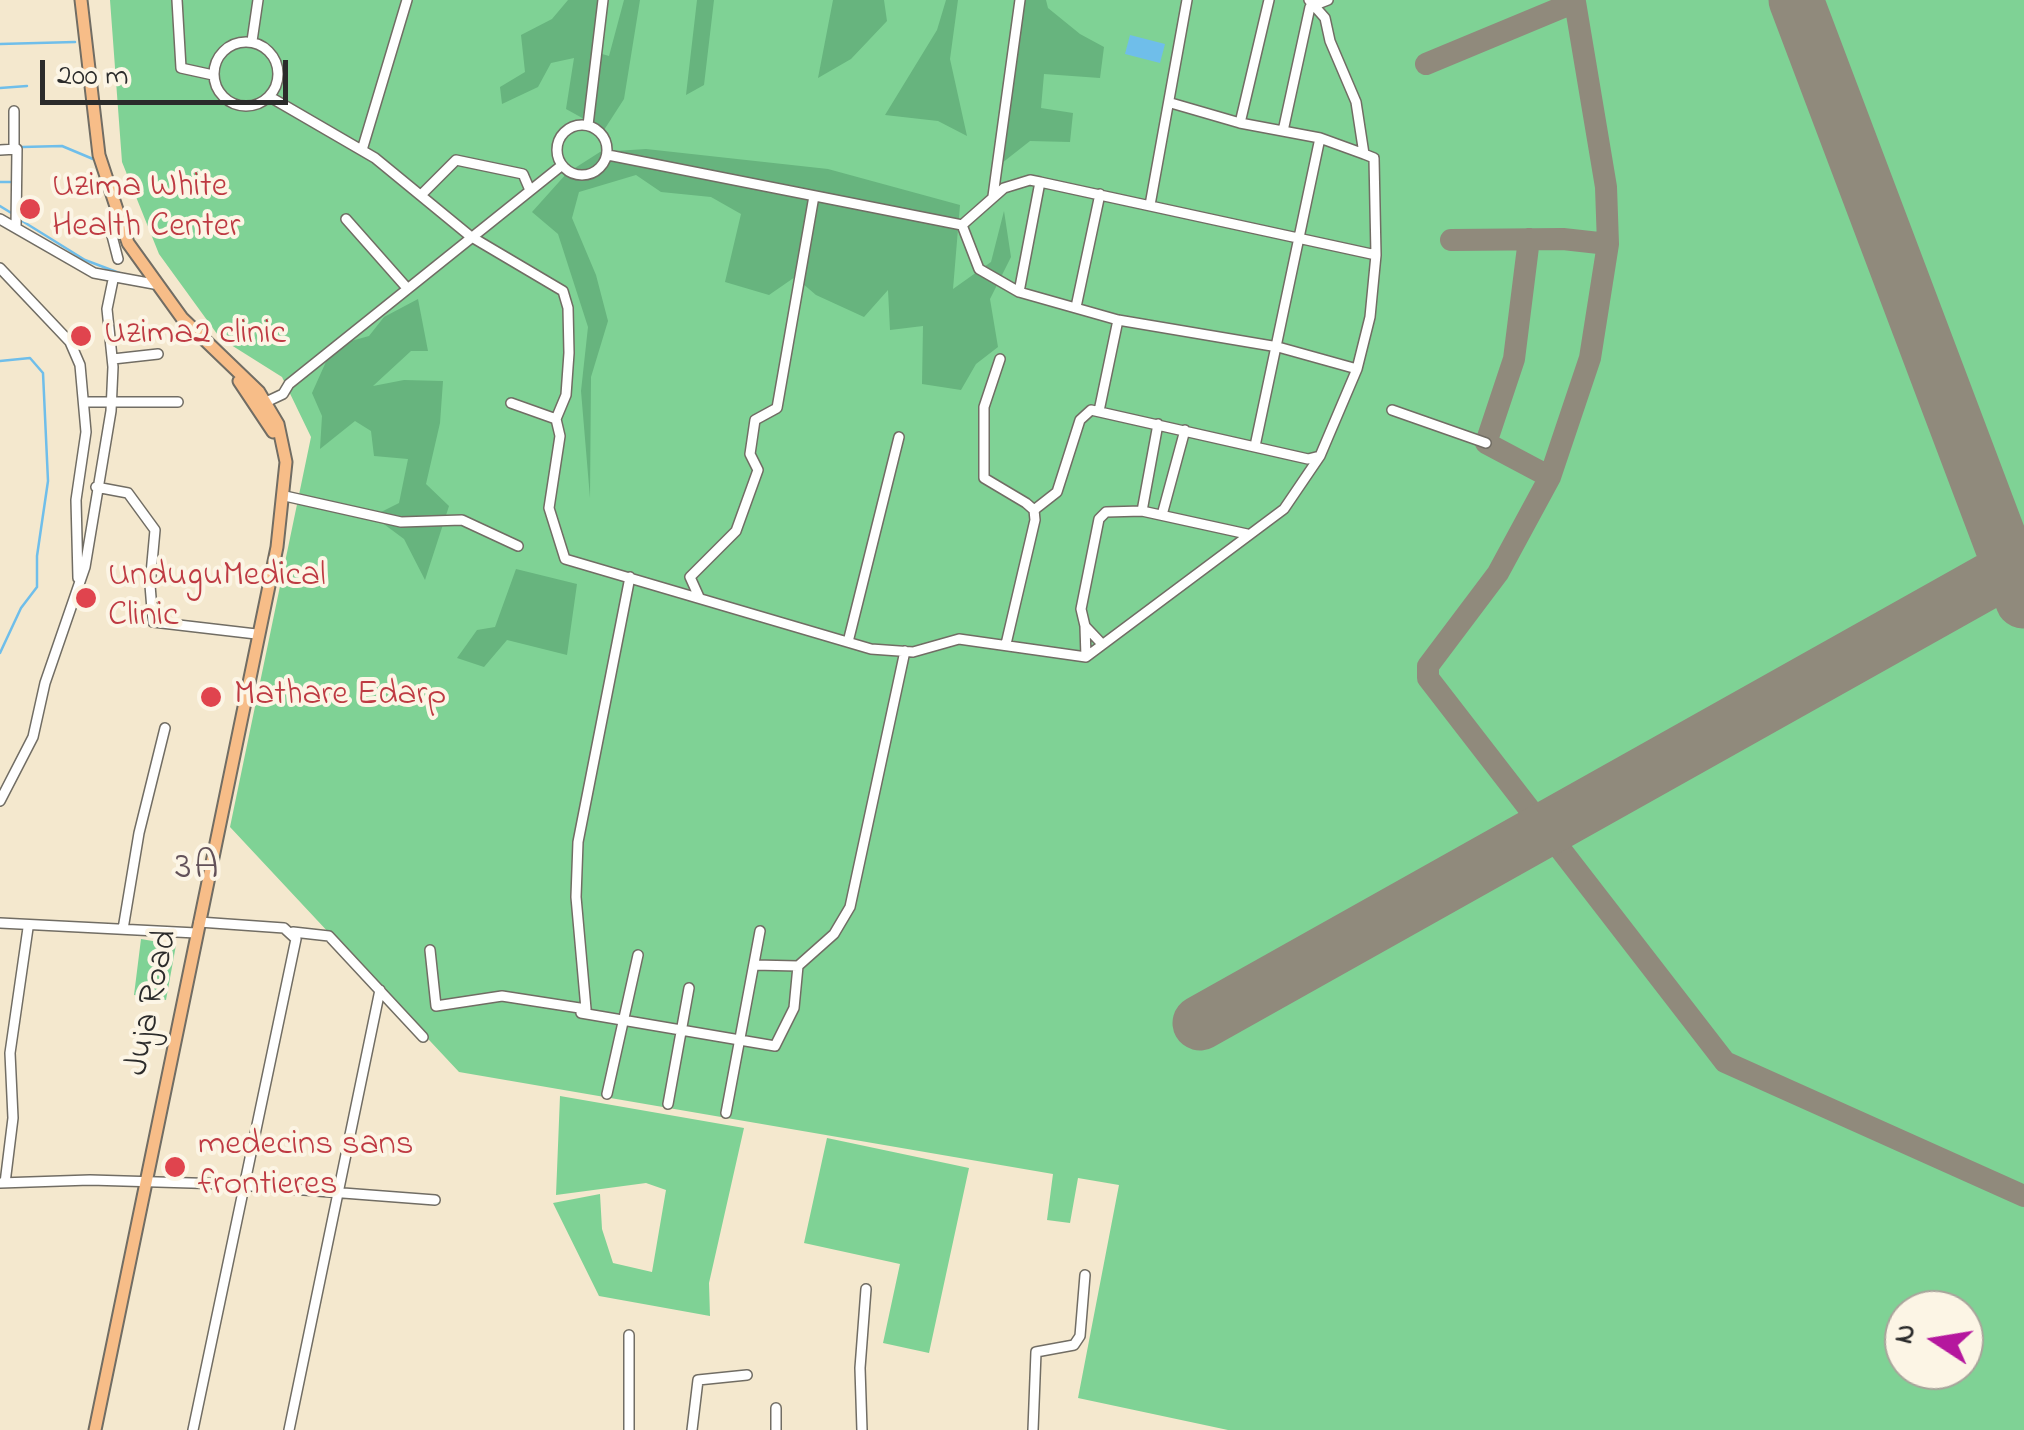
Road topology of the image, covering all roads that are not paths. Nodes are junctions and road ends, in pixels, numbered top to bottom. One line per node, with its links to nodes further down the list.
1 (81, 0): 35 (main road)
2 (177, 0): 12 (street)
3 (258, 0): 11 (street)
4 (406, 0): 22 (street)
5 (603, 0): 17 (street)
6 (1020, 0): 31 (street)
7 (1187, 0): 14 (street)
8 (1269, 0): 16 (street)
9 (1328, 0): 10 (street)
10 (1310, 3): 18 (street); 23 (street)
11 (252, 41): 12 (street); 13 (street)
12 (213, 75): 13 (street)
13 (270, 96): 22 (street)
14 (1171, 103): 16 (street); 32 (street)
15 (14, 111): 20 (street)
16 (1240, 123): 18 (street)
17 (588, 124): 24 (street); 25 (street)
18 (1283, 131): 19 (street)
19 (1320, 138): 23 (street); 39 (street)
20 (14, 149): 21 (street); 37 (street)
21 (0, 150)
22 (362, 150): 29 (street)
23 (1364, 154): 40 (street)
24 (608, 155): 25 (street); 30 (street)
25 (561, 166): 27 (street)
26 (1040, 182): 28 (street); 31 (street); 46 (street)
27 (529, 188): 29 (street); 38 (street)
28 (1100, 194): 32 (street); 47 (street)
29 (422, 195): 38 (street)
30 (814, 196): 36 (street); 79 (street)
31 (992, 196): 36 (street)
32 (1150, 205): 39 (street)
33 (0, 218): 37 (street)
34 (346, 218): 45 (street)
35 (118, 219): 41 (street); 44 (main road)
36 (962, 225): 46 (street)
37 (16, 228): 43 (street)
38 (470, 236): 45 (street); 62 (street)
39 (1299, 236): 40 (street); 49 (street)
40 (1376, 255): 54 (street)
41 (118, 259)
42 (0, 268): 56 (street)
43 (114, 280): 44 (street); 53 (street)
44 (154, 284): 50 (main road)
45 (407, 288): 58 (street)
46 (1019, 292): 47 (street)
47 (1076, 307): 48 (street)
48 (1118, 320): 49 (street); 61 (street)
49 (1278, 348): 54 (street); 67 (street)
50 (214, 350): 58 (main road); 69 (main road)
51 (158, 354): 53 (street)
52 (1000, 358): 72 (street)
53 (113, 360): 55 (street)
54 (1357, 369): 68 (street)
55 (112, 400): 56 (street); 57 (street); 70 (street)
56 (84, 402): 78 (street)
57 (178, 402)
58 (266, 402): 69 (main road)
59 (511, 403): 62 (street)
60 (1392, 410): 66 (street)
61 (1099, 411): 63 (street); 72 (street)
62 (556, 419): 77 (street)
63 (1158, 424): 64 (street); 73 (street)
64 (1185, 430): 67 (street); 74 (street)
65 (899, 438): 82 (street)
66 (1486, 444)
67 (1255, 446): 68 (street)
68 (1320, 456): 75 (street)
69 (286, 470): 71 (main road, Juja Road)
70 (96, 487): 78 (street); 81 (street)
71 (285, 496): 76 (street); 81 (main road, Juja Road)
72 (1034, 510): 83 (street)
73 (1142, 511): 74 (street); 80 (street)
74 (1162, 515): 75 (street)
75 (1247, 534): 84 (street)
76 (518, 546)
77 (630, 577): 79 (street); 101 (street)
78 (78, 584): 88 (street)
79 (699, 597): 82 (street)
80 (1085, 626): 84 (street); 86 (street)
81 (256, 634): 91 (main road, Juja Road)
82 (848, 642): 85 (street)
83 (1006, 644): 85 (street); 86 (street)
84 (1102, 644): 86 (street)
85 (905, 651): 98 (street)
86 (1086, 658)
87 (164, 728): 92 (street)
88 (0, 801)
89 (0, 923): 90 (street)
90 (28, 928): 92 (street); 110 (street)
91 (198, 928): 92 (street); 94 (street); 109 (main road, Juja Road)
92 (122, 929)
93 (760, 931): 97 (street)
94 (294, 932): 100 (street); 111 (street)
95 (430, 950): 101 (street)
96 (638, 955): 102 (street)
97 (754, 965): 98 (street); 105 (street)
98 (798, 966): 105 (street)
99 (690, 988): 103 (street)
100 (380, 990): 104 (street); 112 (street)
101 (564, 1009): 102 (street)
102 (626, 1023): 103 (street); 106 (street)
103 (680, 1032): 105 (street); 107 (street)
104 (423, 1037)
105 (739, 1042): 108 (street)
106 (607, 1094)
107 (668, 1104)
108 (726, 1113)
109 (146, 1182): 110 (street); 111 (street); 119 (main road, Juja Road)
110 (2, 1183)
111 (242, 1185): 112 (street); 120 (street)
112 (339, 1190): 113 (street); 121 (street)
113 (434, 1200)
114 (1085, 1275): 126 (street)
115 (866, 1289): 125 (street)
116 (628, 1335): 122 (street)
117 (747, 1375): 123 (street)
118 (776, 1408): 124 (street)
119 (95, 1430)
120 (193, 1430)
121 (288, 1430)
122 (629, 1430)
123 (692, 1430)
124 (776, 1430)
125 (862, 1430)
126 (1034, 1430)

